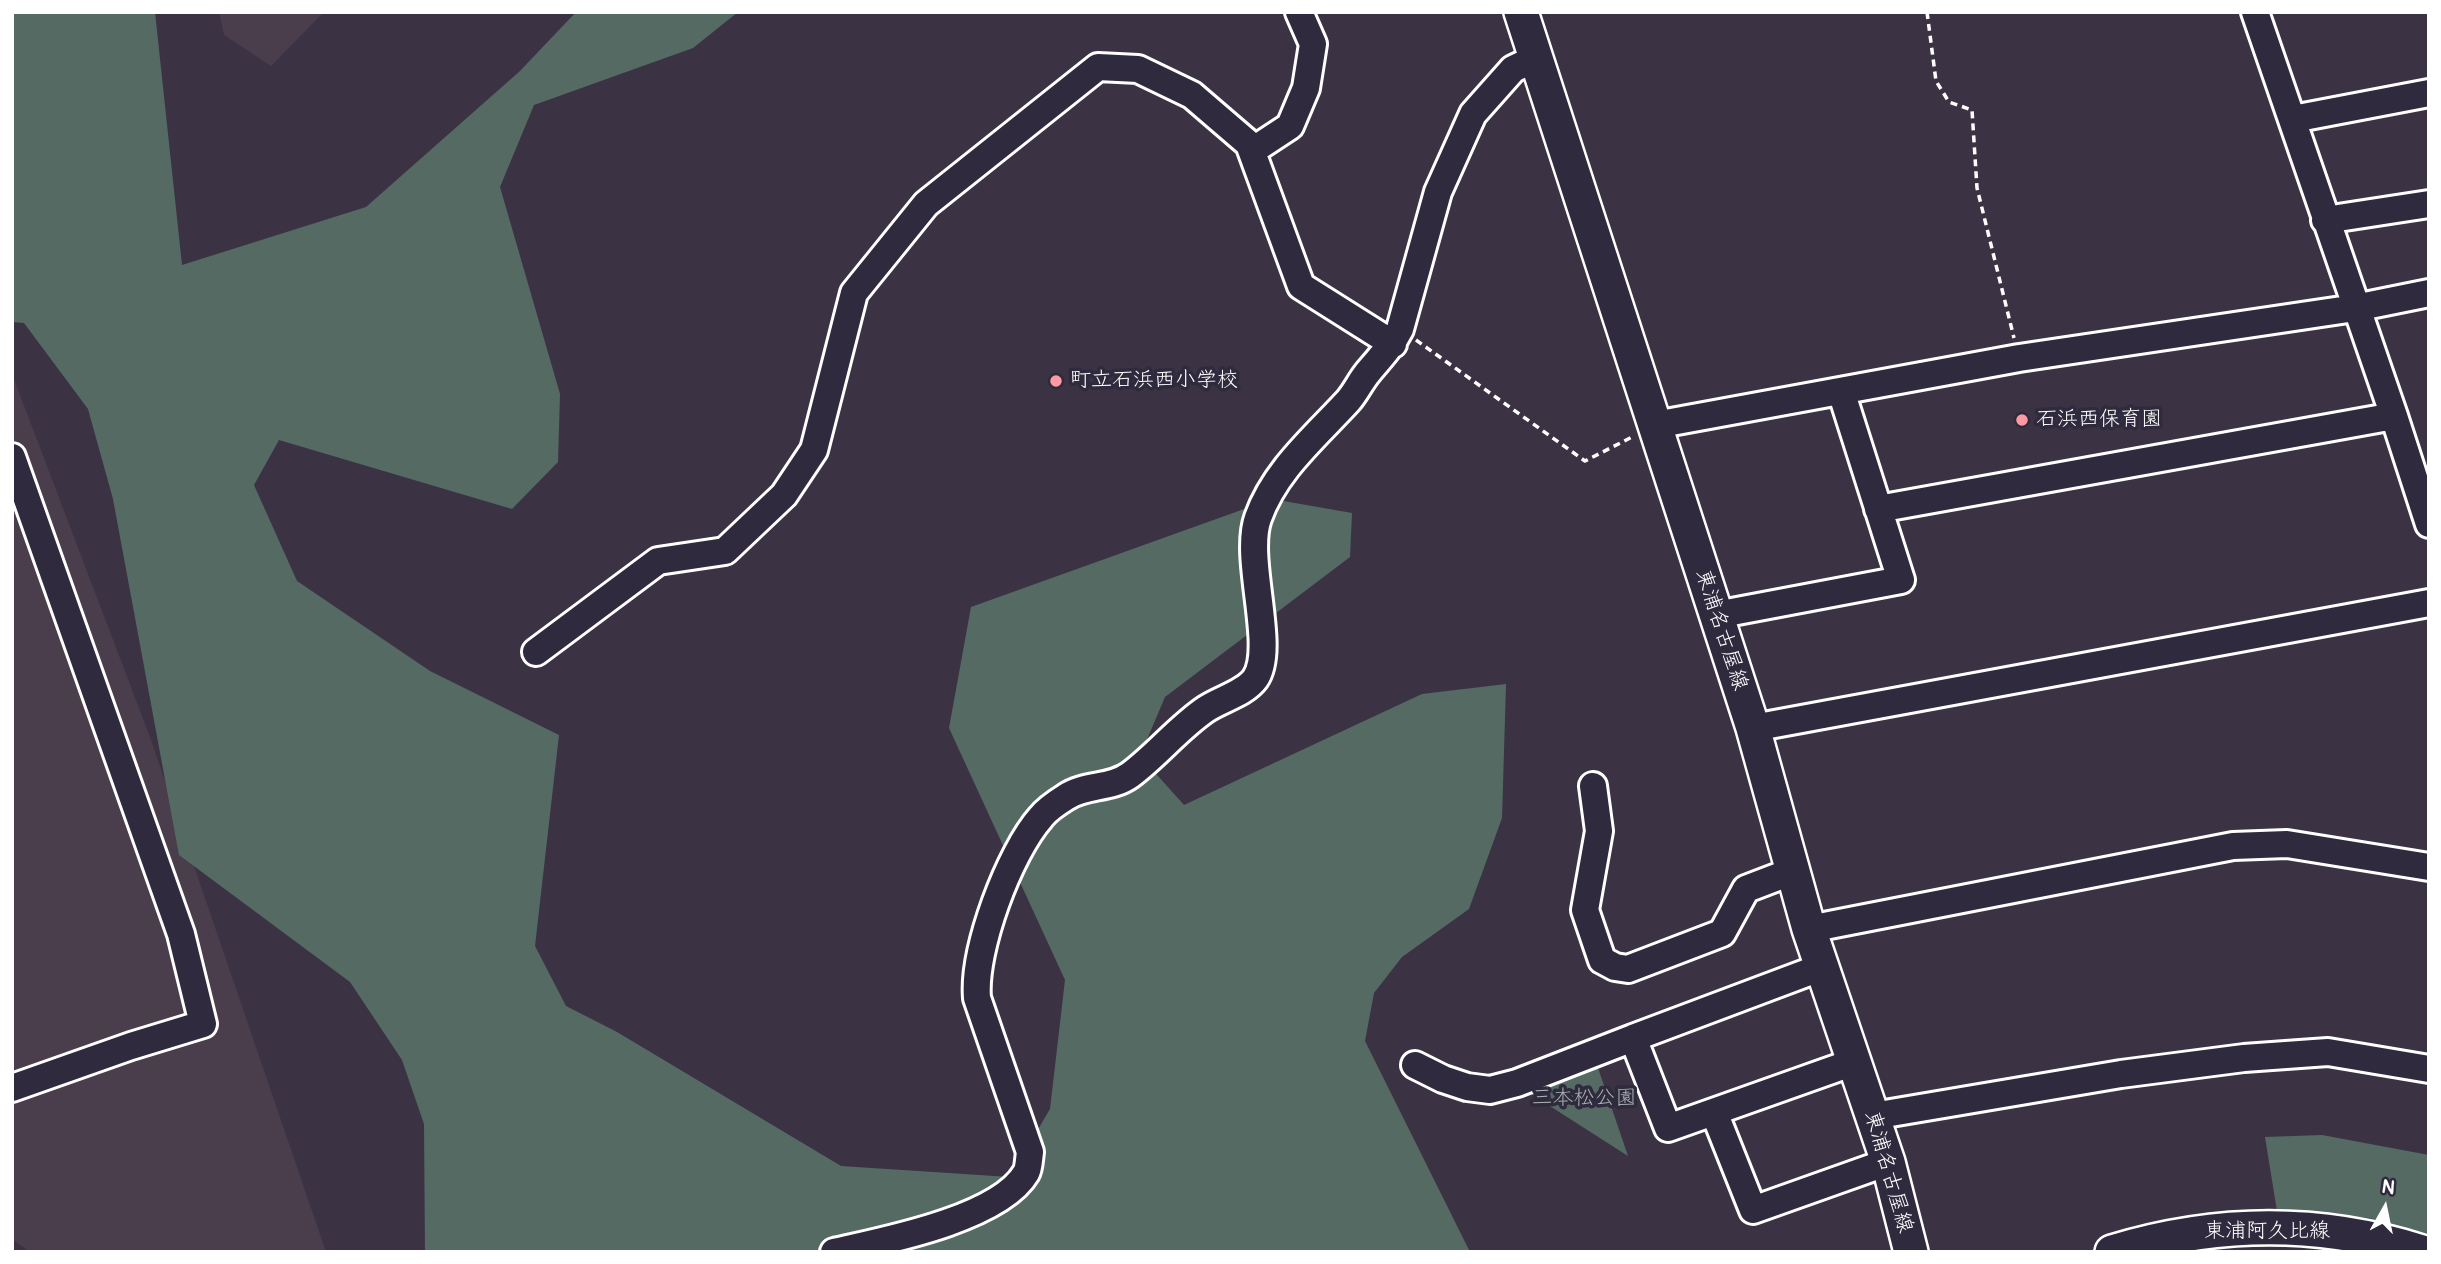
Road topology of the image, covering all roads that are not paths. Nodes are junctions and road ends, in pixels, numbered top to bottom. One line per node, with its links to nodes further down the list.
1 (1299, 12): 7 (street)
2 (1521, 12): 4 (main road, 東浦名古屋線)
3 (2255, 12): 6 (street)
4 (1534, 59): 12 (street); 15 (main road, 東浦名古屋線)
5 (2429, 93): 6 (street)
6 (2293, 119): 9 (street)
7 (1252, 151): 12 (street); 21 (street)
8 (2429, 204): 9 (street)
9 (2325, 220): 11 (street)
10 (2429, 293): 11 (street)
11 (2355, 308): 13 (street); 14 (street)
12 (1397, 337): 36 (street)
13 (1841, 391): 15 (street); 17 (street)
14 (2394, 416): 17 (street); 18 (street)
15 (1656, 425): 20 (main road, 東浦名古屋線)
16 (12, 457): 32 (street)
17 (1878, 509): 20 (street)
18 (2429, 524)
19 (2429, 603): 22 (street)
20 (1716, 615): 22 (main road, 東浦名古屋線)
21 (536, 652)
22 (1753, 728): 25 (main road, 東浦名古屋線)
23 (1593, 786): 25 (street)
24 (2429, 867): 26 (street)
25 (1793, 871): 26 (main road, 東浦名古屋線)
26 (1809, 929): 27 (main road, 東浦名古屋線)
27 (1822, 967): 28 (street); 29 (main road, 東浦名古屋線)
28 (1633, 1038): 30 (street); 33 (street)
29 (1854, 1062): 33 (street); 34 (main road, 東浦名古屋線)
30 (1415, 1065)
31 (2429, 1069): 34 (street)
32 (12, 1088)
33 (1714, 1112): 35 (street)
34 (1872, 1116): 35 (main road, 東浦名古屋線)
35 (1888, 1162): 37 (main road, 東浦名古屋線)
36 (834, 1252)
37 (1911, 1252)
38 (2112, 1252): 39 (main road, 東浦阿久比線)
39 (2422, 1252)

